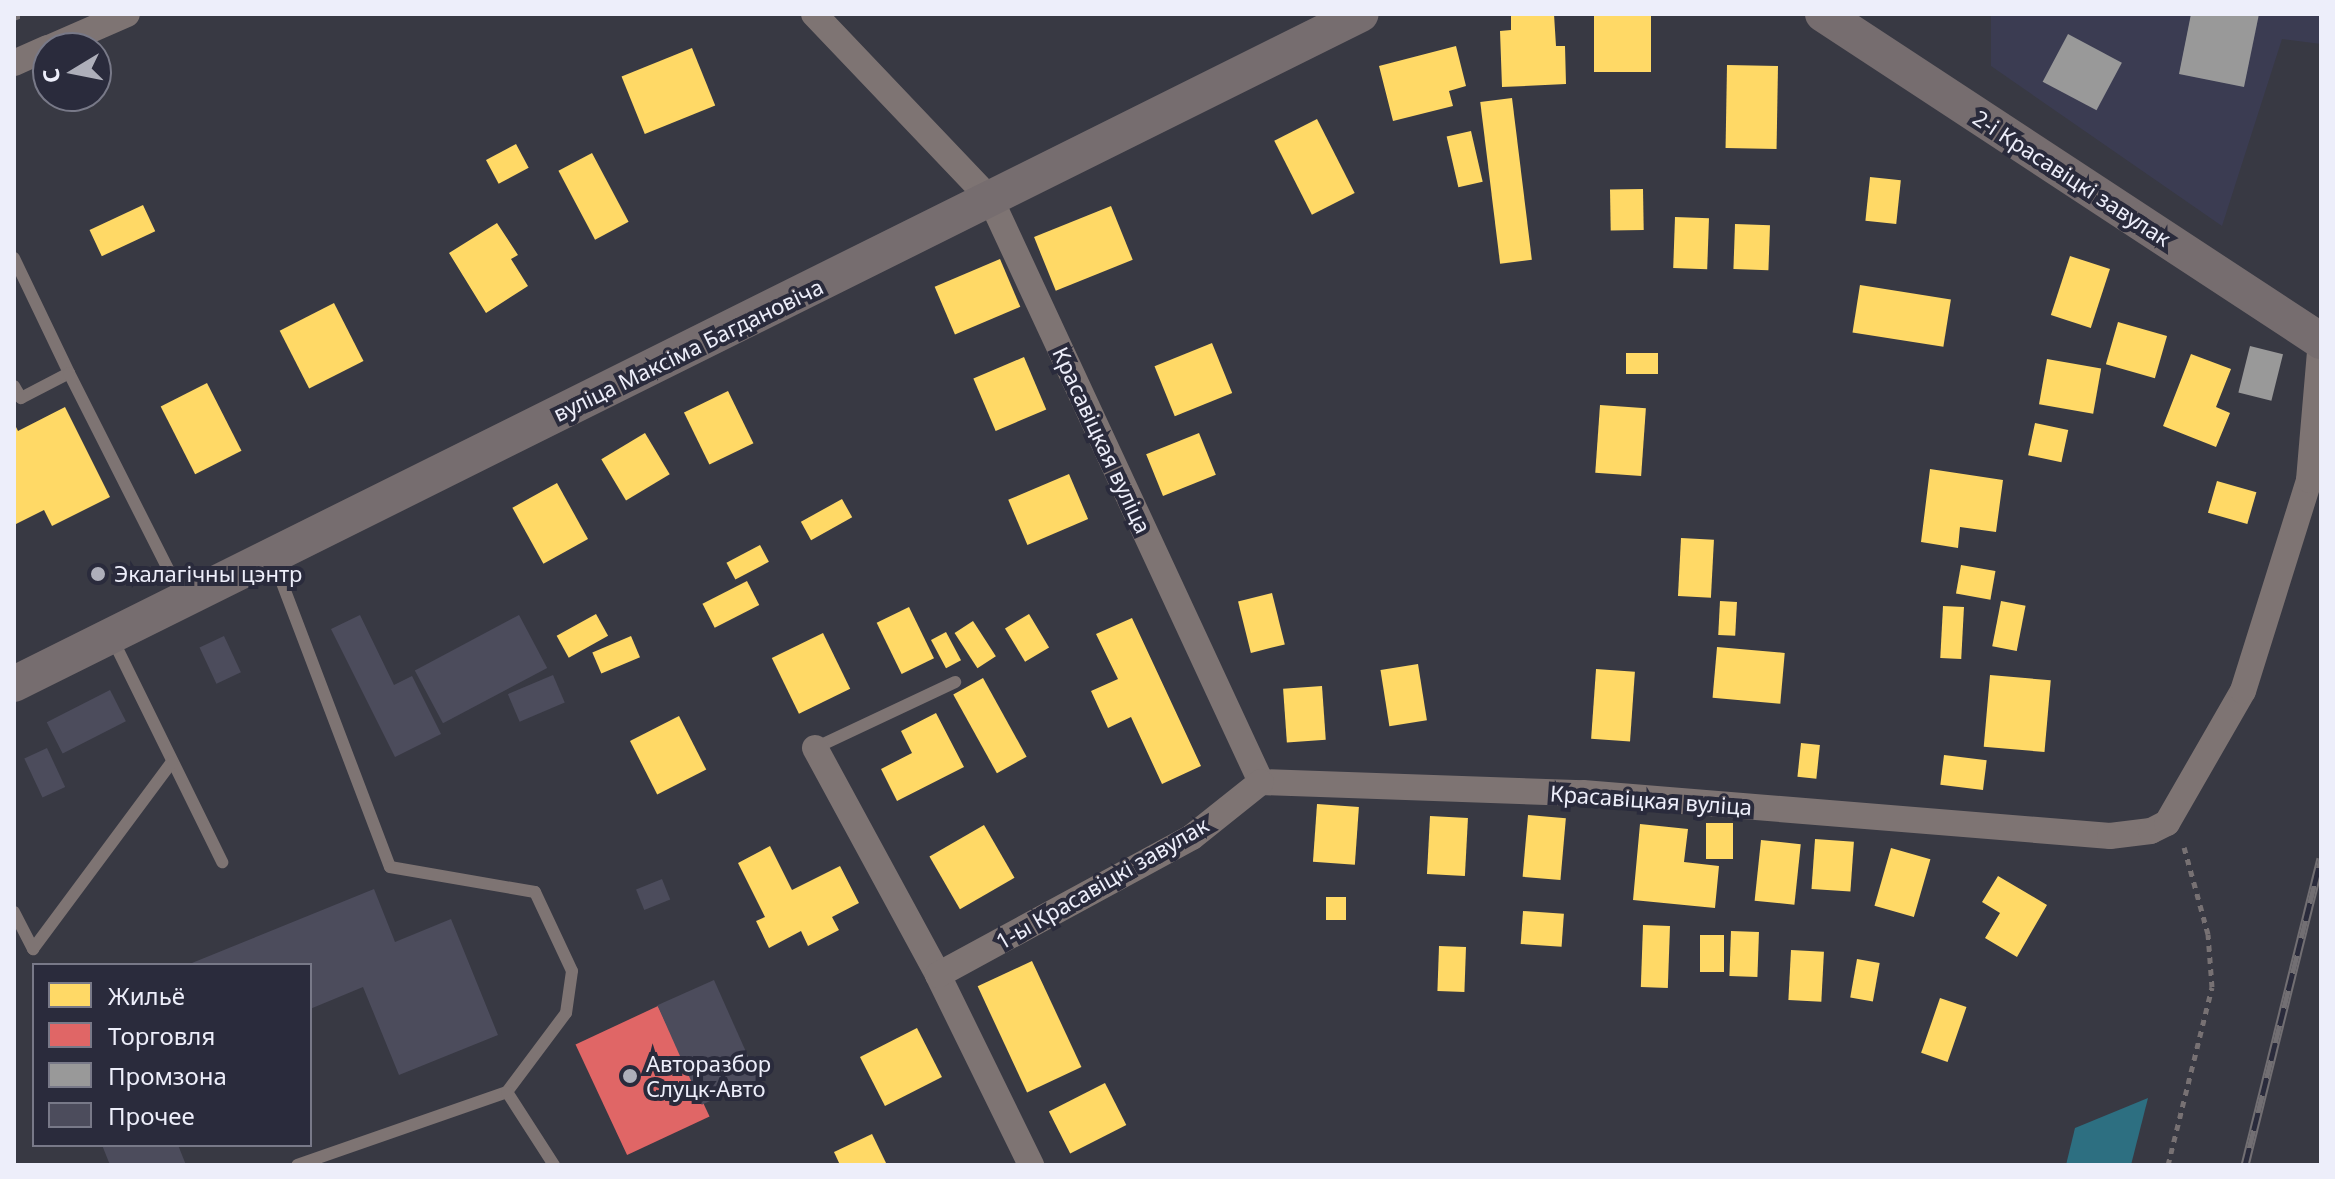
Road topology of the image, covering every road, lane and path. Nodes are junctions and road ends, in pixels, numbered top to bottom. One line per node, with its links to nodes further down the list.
1 (24, 14): 6 (path)
2 (127, 14): 7 (street)
3 (814, 14): 8 (street, Красавіцкая вуліца)
4 (1361, 14): 8 (main road, вуліца Максіма Багдановіча)
5 (1823, 14): 10 (main road, 2-і Красавіцкі завулак)
6 (14, 18)
7 (85, 32)
8 (991, 200): 13 (main road, вуліца Максіма Багдановіча); 20 (street, Красавіцкая вуліца)
9 (14, 258): 11 (lane)
10 (2321, 341): 21 (street)
11 (69, 373): 12 (lane); 14 (lane)
12 (14, 386)
13 (272, 556): 14 (main road, вуліца Максіма Багдановіча); 25 (lane)
14 (183, 600): 15 (main road, вуліца Максіма Багдановіча)
15 (110, 636): 17 (main road, вуліца Максіма Багдановіча); 19 (lane)
16 (955, 682): 18 (lane)
17 (14, 684)
18 (815, 748): 24 (street)
19 (172, 762): 22 (lane); 23 (lane)
20 (1261, 782): 21 (street, Красавіцкая вуліца); 24 (street, 1-ы Красавіцкі завулак)
21 (2167, 823): 29 (path)
22 (222, 862)
23 (14, 912)
24 (938, 975): 28 (street)
25 (507, 1092): 26 (lane); 27 (lane)
26 (297, 1165)
27 (554, 1165)
28 (1031, 1165)
29 (2168, 1165)

